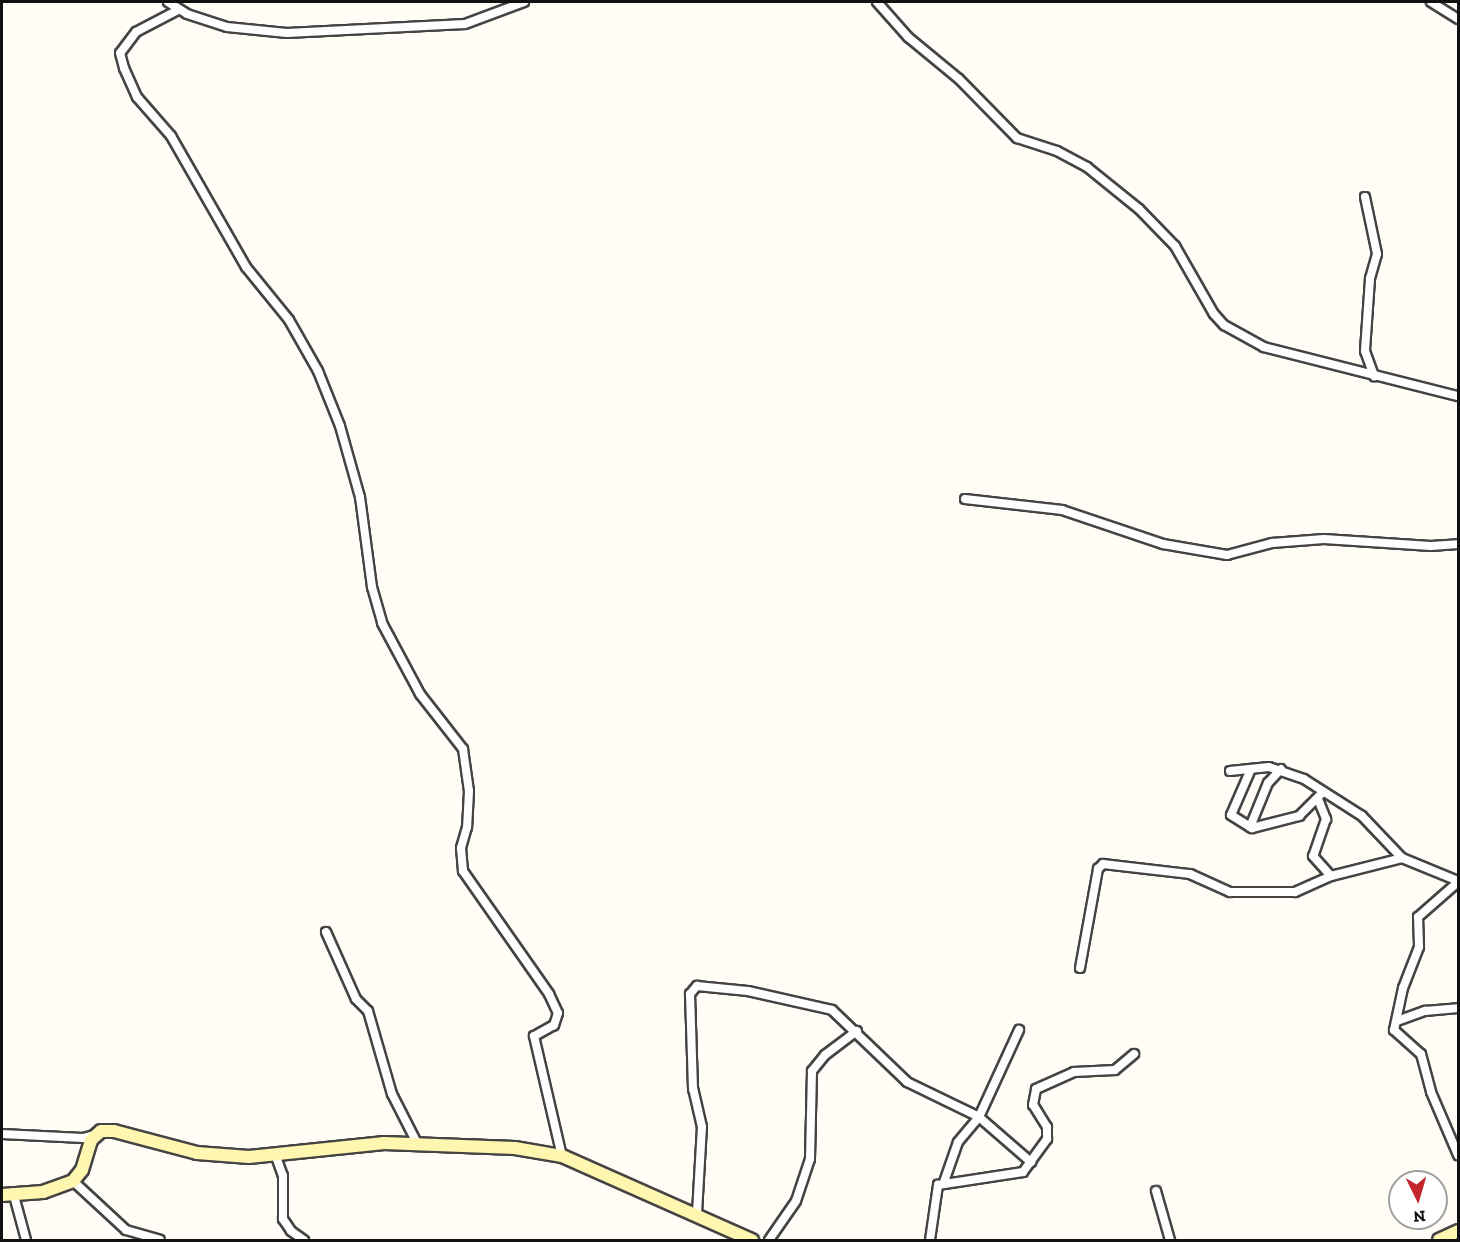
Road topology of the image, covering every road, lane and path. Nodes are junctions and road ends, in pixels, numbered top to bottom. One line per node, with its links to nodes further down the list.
1 (168, 2): 5 (street)
2 (524, 2): 5 (street)
3 (877, 2): 8 (street)
4 (1431, 2): 6 (street)
5 (178, 10): 33 (street)
6 (1458, 19)
7 (1365, 197): 8 (street)
8 (1374, 376): 9 (street)
9 (1458, 396)
10 (965, 499): 11 (street)
11 (1458, 544)
12 (1251, 769): 13 (street); 14 (street); 16 (street)
13 (1281, 769): 15 (street); 16 (street)
14 (1230, 771)
15 (1320, 795): 16 (street); 17 (street); 18 (street)
16 (1250, 827)
17 (1402, 858): 18 (street); 19 (street)
18 (1331, 876): 21 (street)
19 (1458, 881): 23 (street)
20 (326, 932): 30 (street)
21 (1080, 968)
22 (1458, 1008): 23 (street)
23 (1396, 1021): 32 (street)
24 (1019, 1030): 27 (street)
25 (857, 1031): 27 (street); 39 (street); 45 (street)
26 (1134, 1054): 34 (street)
27 (979, 1117): 34 (street); 36 (street)
28 (2, 1134): 29 (street)
29 (94, 1135): 31 (street); 35 (street)
30 (417, 1143): 31 (street); 33 (street)
31 (275, 1154): 43 (street)
32 (1458, 1155)
33 (562, 1156): 39 (street)
34 (1031, 1162): 36 (street)
35 (73, 1181): 38 (street); 42 (street)
36 (944, 1182): 46 (street)
37 (1156, 1191): 47 (street)
38 (7, 1193): 41 (street)
39 (697, 1213): 44 (street)
40 (1458, 1232): 48 (street)
41 (26, 1240)
42 (160, 1240)
43 (304, 1240)
44 (752, 1240)
45 (769, 1240)
46 (930, 1240)
47 (1170, 1240)
48 (1439, 1240)

